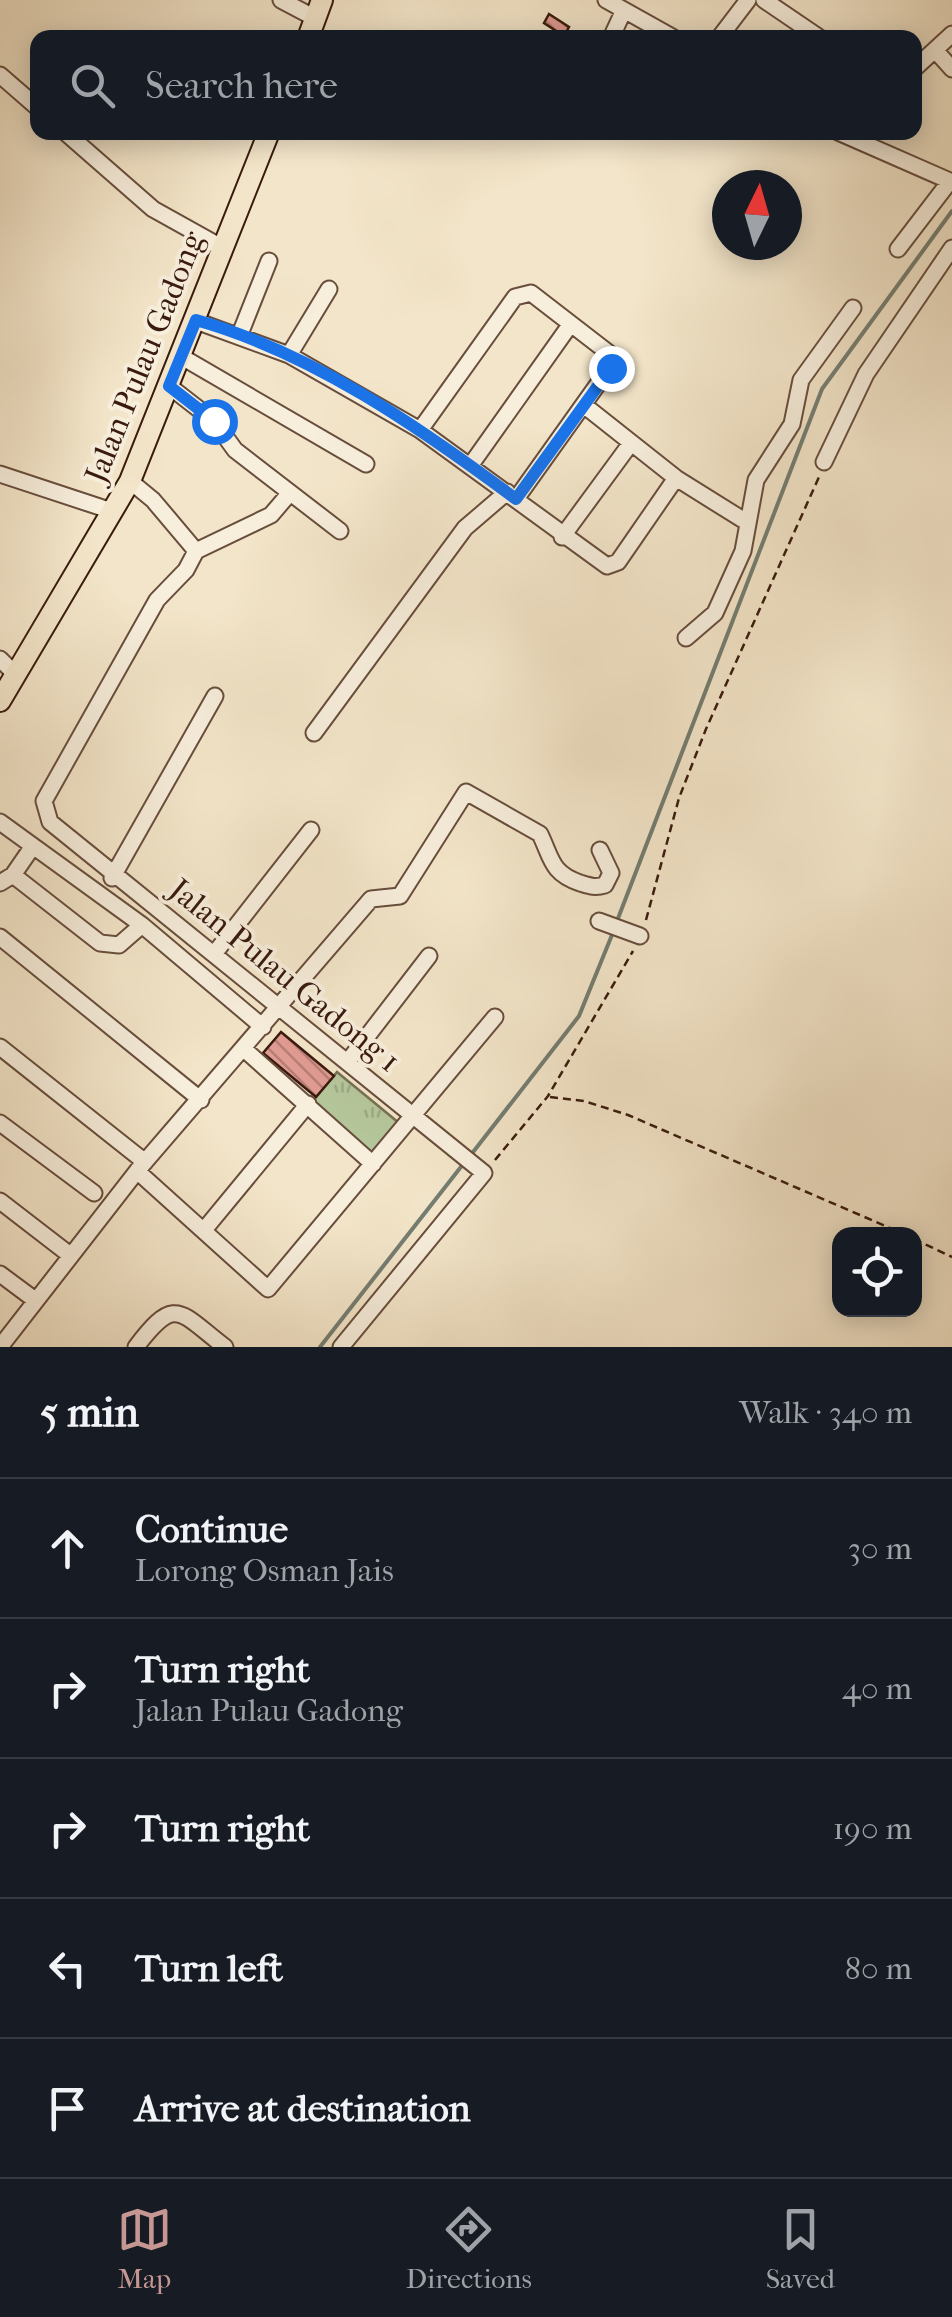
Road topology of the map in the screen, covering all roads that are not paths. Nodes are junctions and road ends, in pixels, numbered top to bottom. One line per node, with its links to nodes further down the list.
1 (282, 0): 6 (street)
2 (606, 0): 5 (street)
3 (748, 0): 9 (street)
4 (764, 0): 10 (street)
5 (624, 10): 7 (street); 8 (street)
6 (315, 18)
7 (615, 30)
8 (660, 30)
9 (726, 30)
10 (808, 30)
11 (952, 34): 12 (street)
12 (935, 50): 13 (street); 14 (street)
13 (922, 62)
14 (952, 69)
15 (0, 75): 16 (street)
16 (30, 101)
17 (74, 140): 21 (street)
18 (266, 140): 21 (main road, Jalan Pulau Gadong)
19 (857, 140): 20 (street)
20 (951, 182): 23 (street)
21 (222, 248): 27 (main road, Jalan Pulau Gadong)
22 (952, 248): 36 (street)
23 (898, 250)
24 (269, 260): 29 (street)
25 (329, 289): 30 (street)
26 (854, 308): 45 (street)
27 (196, 320): 29 (street); 31 (main road, Jalan Pulau Gadong)
28 (570, 325): 33 (street); 34 (street); 38 (street)
29 (240, 334): 30 (street)
30 (289, 356): 34 (street)
31 (182, 357): 32 (main road, Jalan Pulau Gadong); 37 (street)
32 (169, 386): 41 (main road, Jalan Pulau Gadong); 42 (street)
33 (585, 406): 35 (street); 43 (street)
34 (420, 430): 38 (street)
35 (631, 443): 40 (street); 47 (street)
36 (824, 462)
37 (366, 464)
38 (470, 466): 43 (street)
39 (0, 474): 44 (street)
40 (676, 478): 45 (street); 47 (street)
41 (130, 481): 44 (main road, Jalan Pulau Gadong); 48 (street)
42 (289, 494): 46 (street); 48 (street)
43 (512, 496): 47 (street); 54 (street)
44 (112, 511): 51 (main road, Jalan Pulau Gadong)
45 (748, 522): 49 (street)
46 (340, 531)
47 (562, 537)
48 (196, 551): 59 (street, Jalan Pulau Gadong 1)
49 (686, 638)
50 (0, 659): 51 (street)
51 (16, 675): 53 (main road, Jalan Pulau Gadong)
52 (215, 696): 59 (street)
53 (0, 701)
54 (314, 734)
55 (0, 822): 57 (street)
56 (311, 830): 66 (street)
57 (33, 846): 60 (street); 61 (street)
58 (600, 850): 68 (street)
59 (116, 872): 61 (street); 66 (street, Jalan Pulau Gadong 1)
60 (7, 879): 63 (street, Jalan Pulau Gadong 1)
61 (102, 893): 63 (street)
62 (600, 921): 64 (street)
63 (142, 924): 70 (street)
64 (638, 935)
65 (0, 938): 74 (street)
66 (214, 954): 68 (street, Jalan Pulau Gadong 1)
67 (429, 956): 73 (street)
68 (280, 1008): 70 (street); 73 (street, Jalan Pulau Gadong 1)
69 (495, 1017): 76 (street)
70 (263, 1027): 72 (street)
71 (0, 1048): 79 (street)
72 (245, 1050): 74 (street); 75 (street)
73 (348, 1060): 76 (street, Jalan Pulau Gadong 1)
74 (201, 1100): 79 (street)
75 (308, 1104): 78 (street); 82 (street)
76 (416, 1116): 78 (street); 89 (street, Jalan Pulau Gadong 1)
77 (0, 1122): 80 (street)
78 (373, 1164): 82 (street)
79 (141, 1167): 82 (street); 83 (street)
80 (94, 1192)
81 (0, 1201): 83 (street)
82 (204, 1230)
83 (70, 1255): 85 (street)
84 (0, 1274): 85 (street)
85 (35, 1300): 86 (street)
86 (0, 1347)
87 (136, 1347): 88 (street)
88 (226, 1347)
89 (342, 1347)

